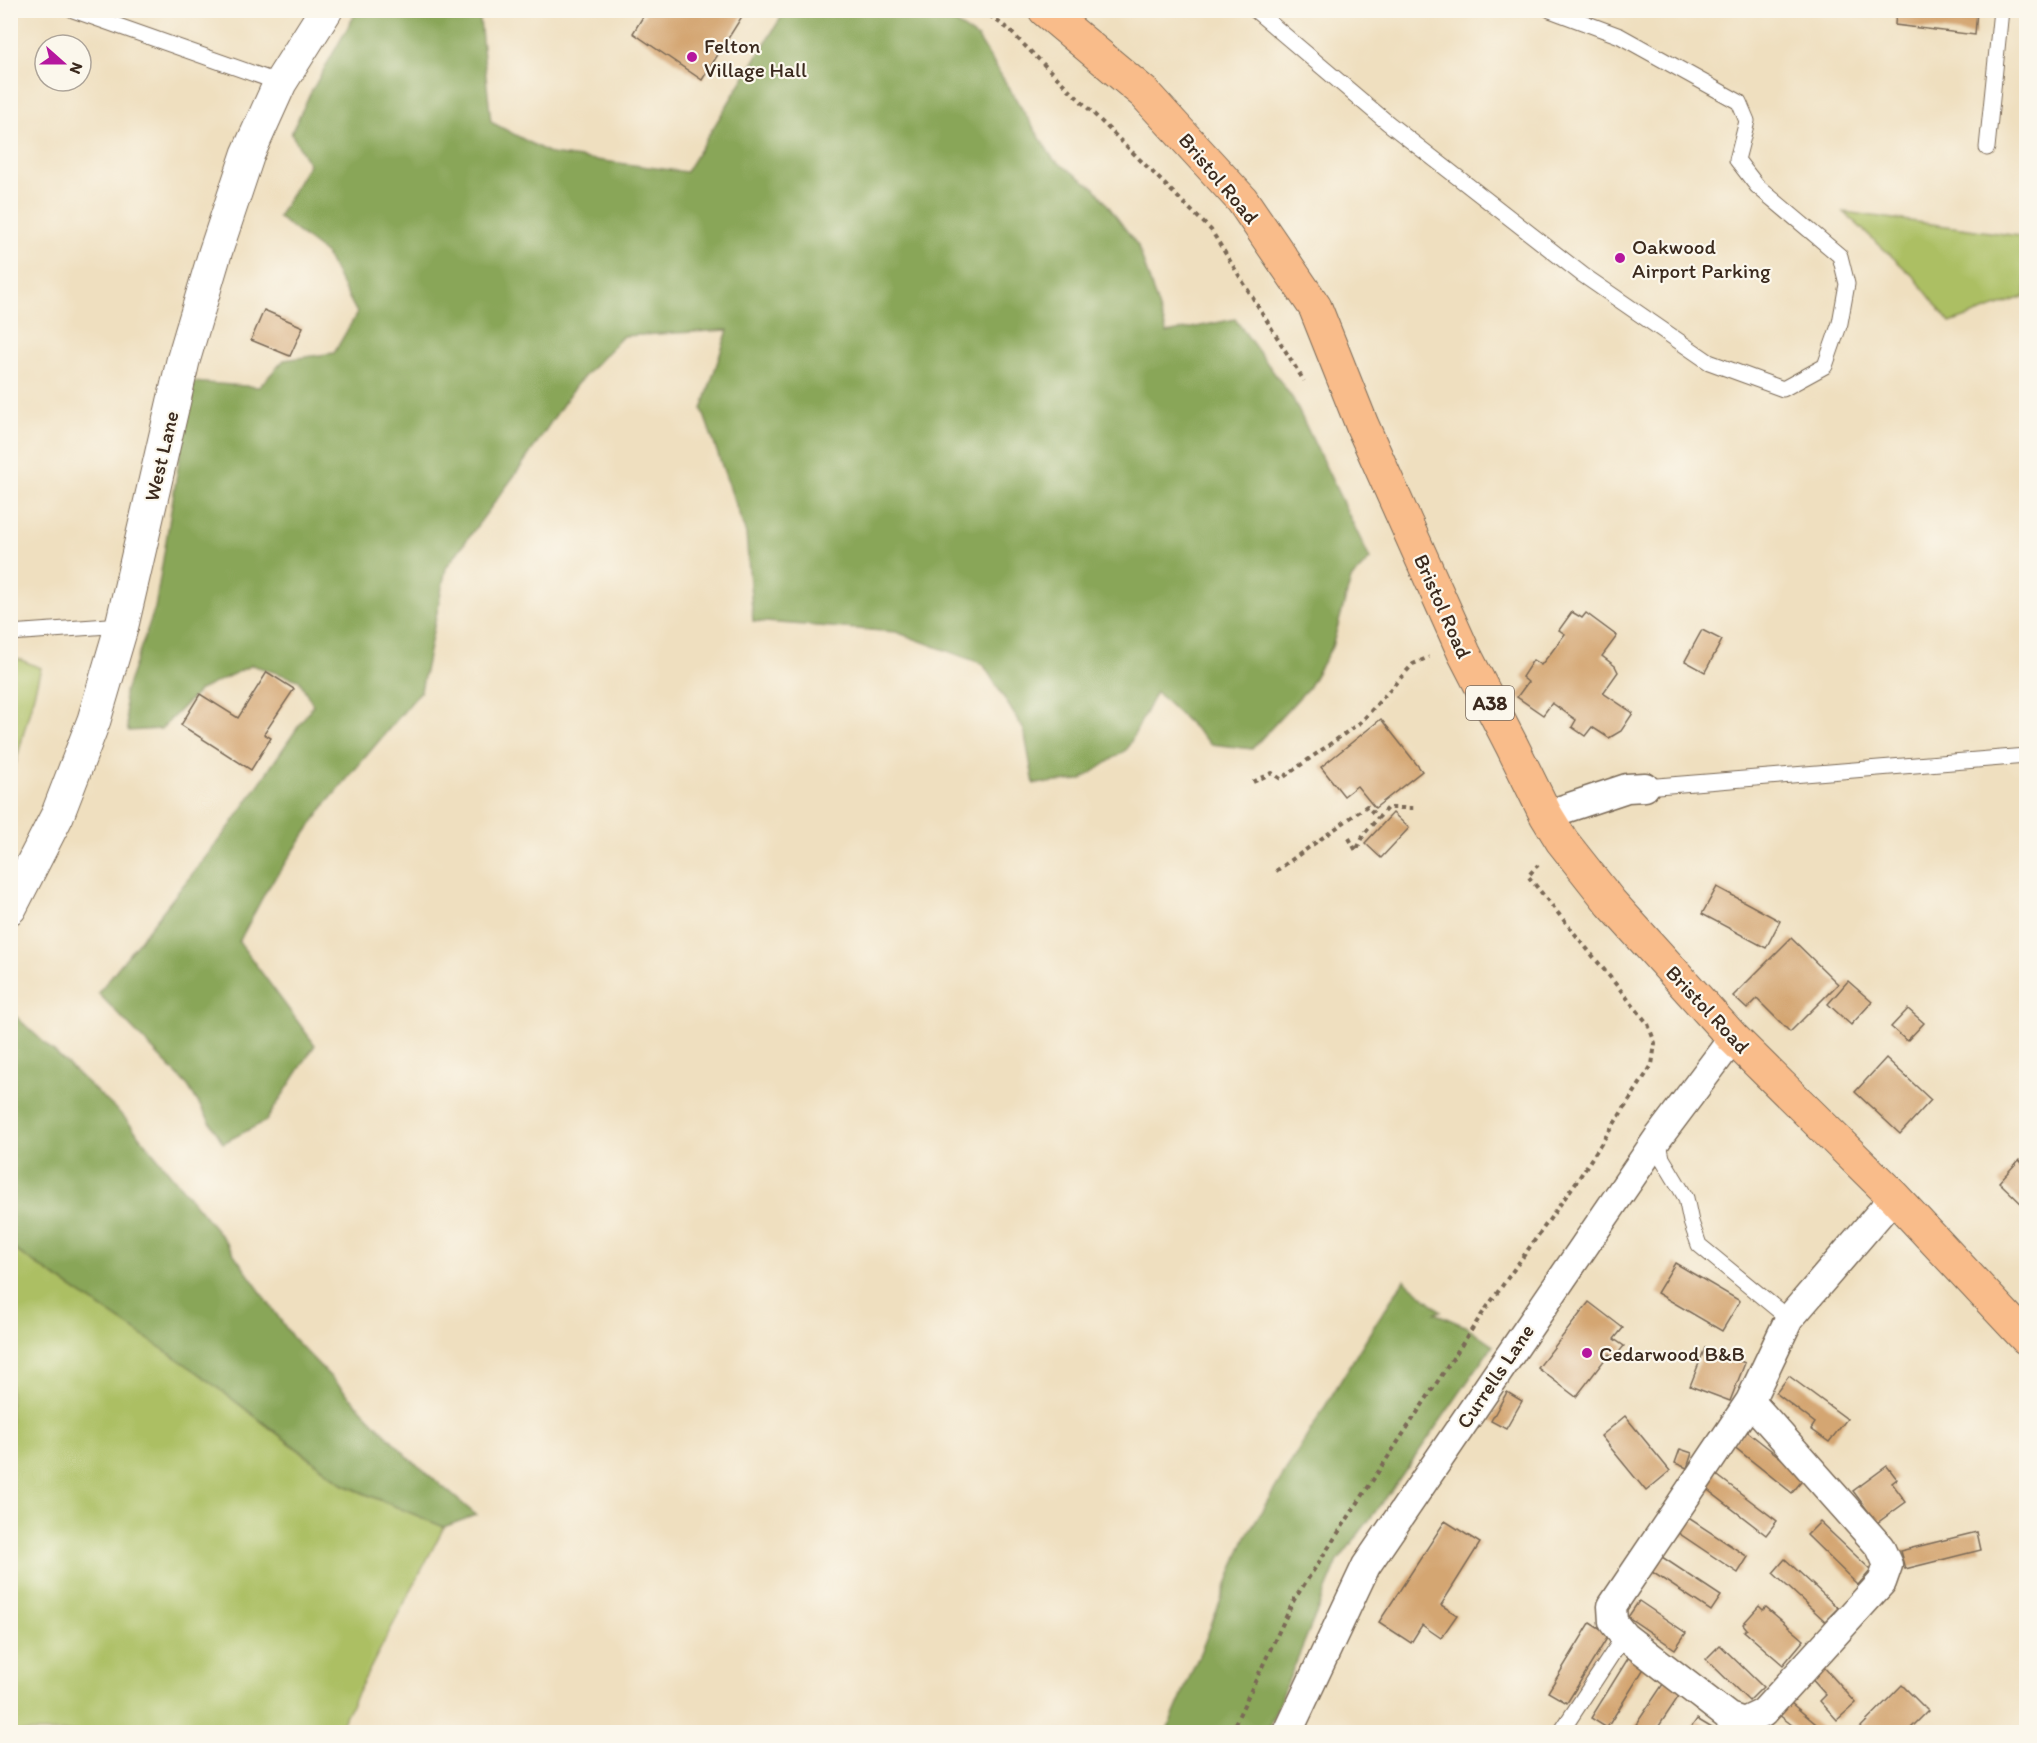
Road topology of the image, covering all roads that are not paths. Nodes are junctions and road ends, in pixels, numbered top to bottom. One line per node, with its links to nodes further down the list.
1 (73, 10): 7 (lane)
2 (326, 10): 7 (street, West Lane)
3 (1045, 10): 13 (highway, Bristol Road / A38)
4 (1255, 10): 5 (lane)
5 (1550, 10)
6 (2001, 10): 8 (lane)
7 (280, 83): 9 (street, West Lane)
8 (1987, 148)
9 (122, 625): 10 (lane); 14 (street, West Lane)
10 (10, 633)
11 (2026, 756): 12 (lane)
12 (1645, 787): 13 (street)
13 (1554, 828): 15 (highway, Bristol Road / A38)
14 (10, 908)
15 (1733, 1038): 16 (street, Currells Lane); 17 (highway, Bristol Road / A38)
16 (1658, 1138): 18 (lane); 22 (street, Currells Lane)
17 (1894, 1197): 18 (street); 19 (highway, Bristol Road / A38)
18 (1789, 1319): 20 (street)
19 (2026, 1338)
20 (1750, 1401): 21 (street); 21 (street)
21 (1624, 1636): 23 (lane)
22 (1288, 1732)
23 (1561, 1732)

